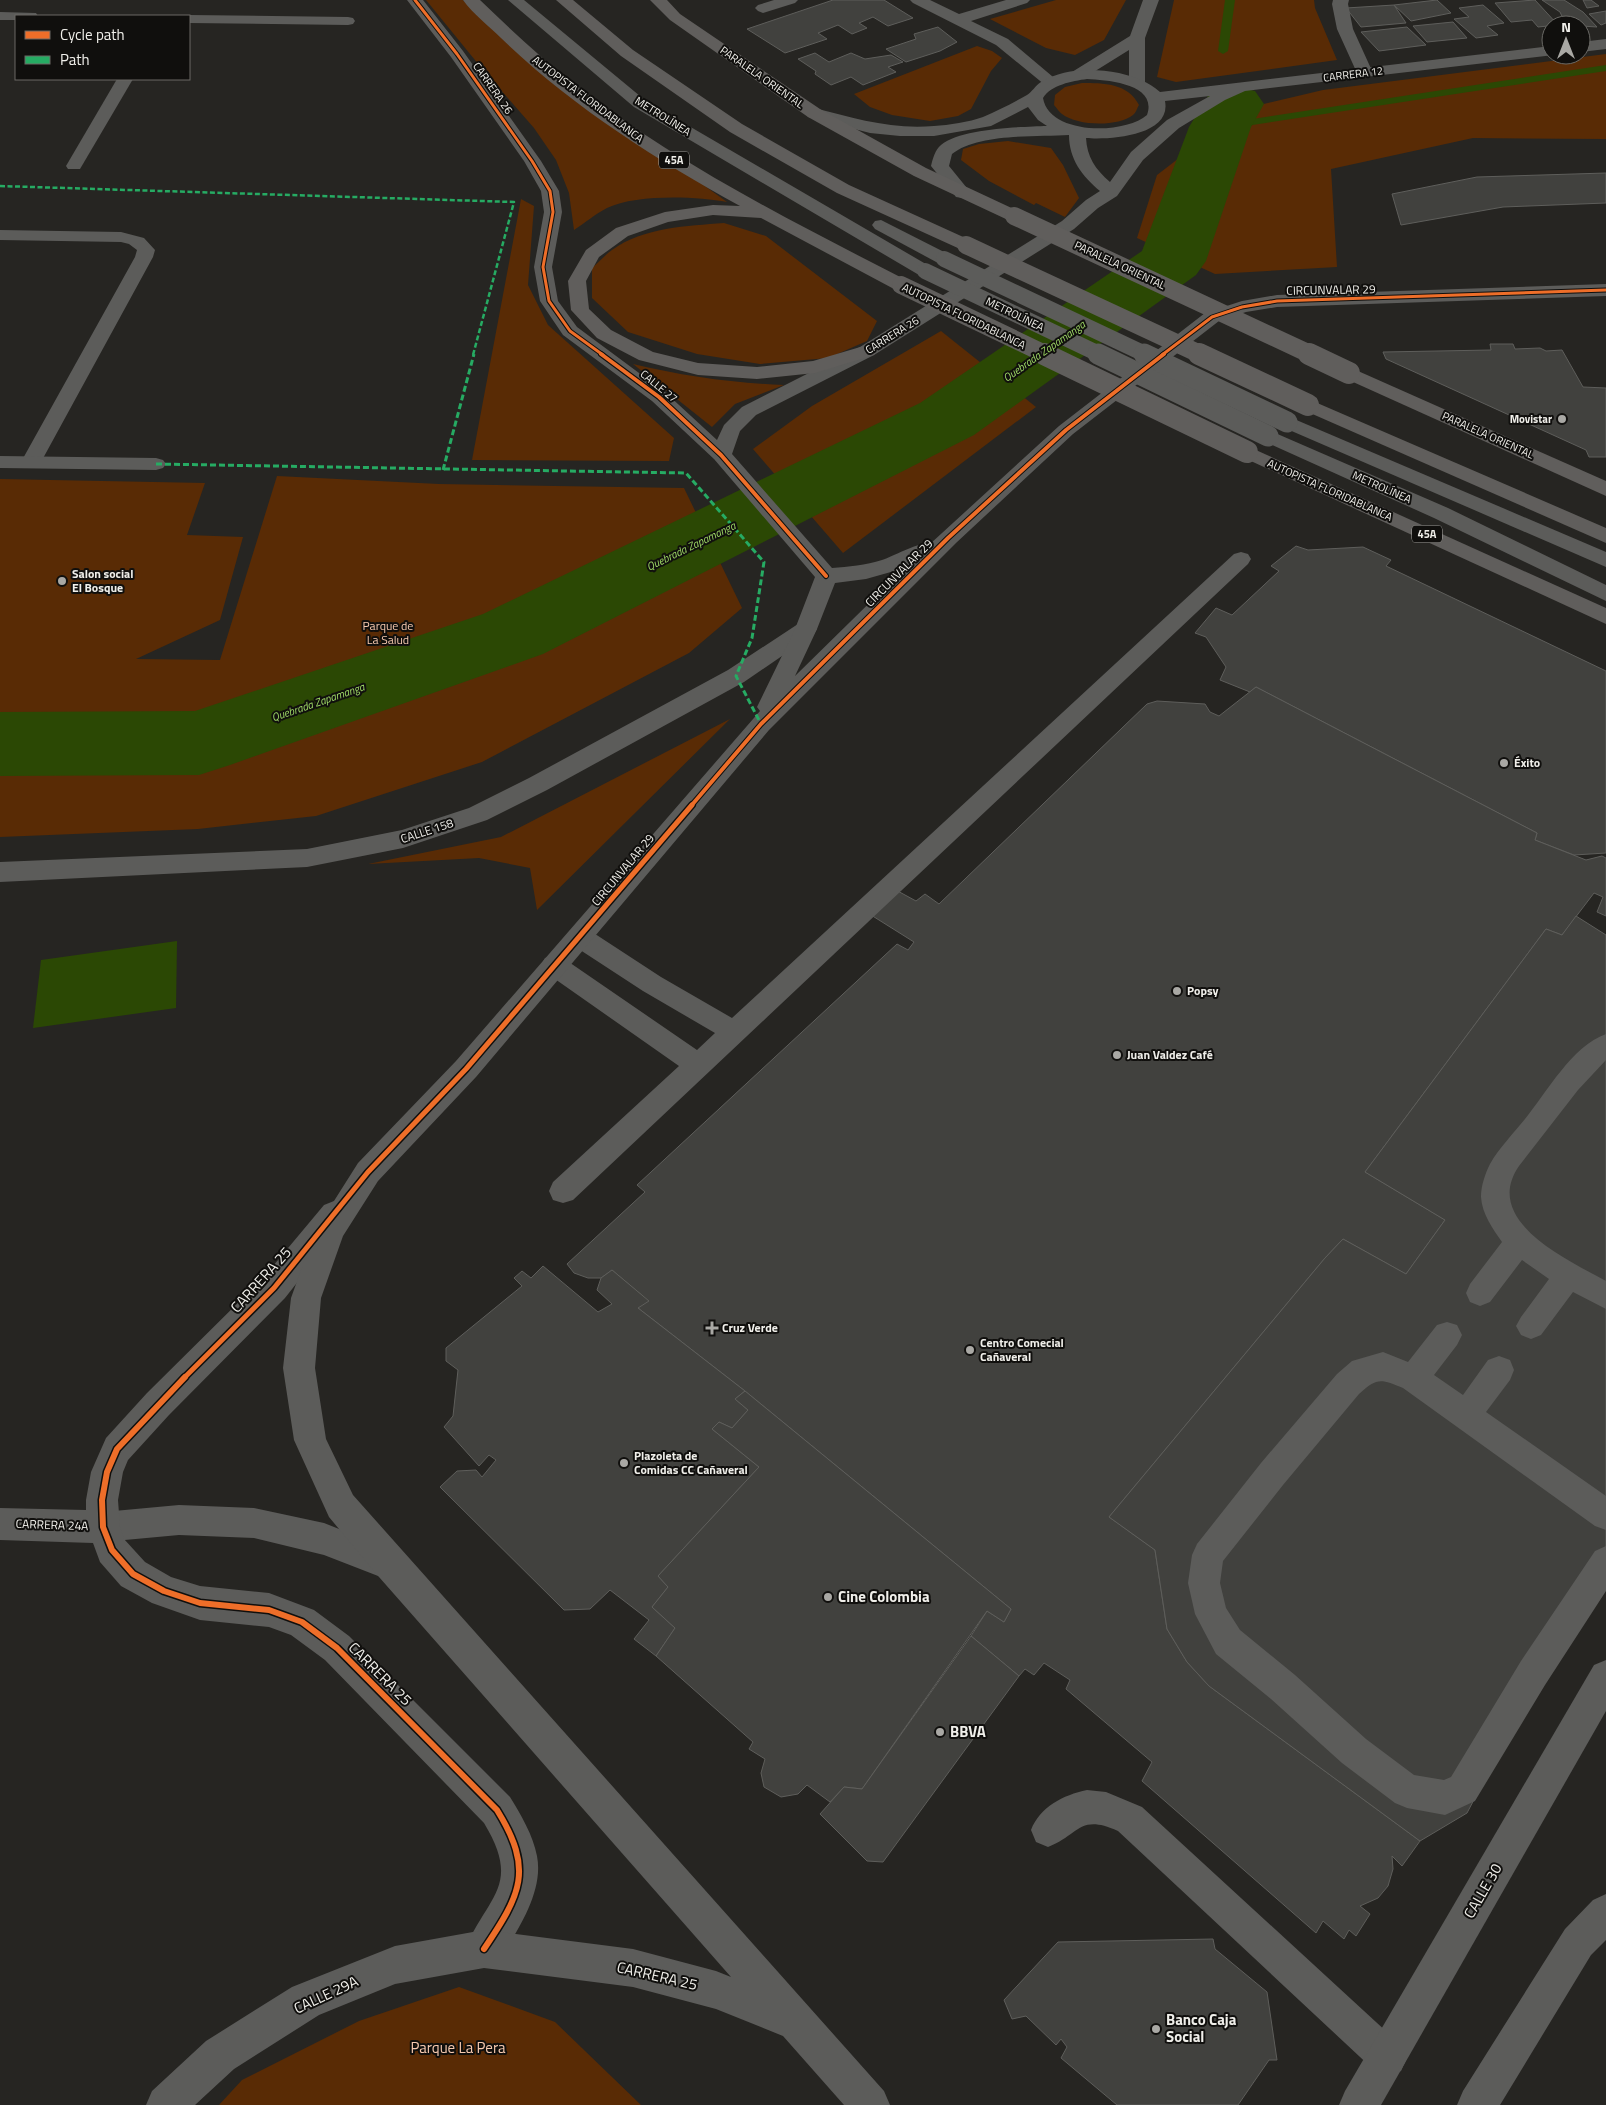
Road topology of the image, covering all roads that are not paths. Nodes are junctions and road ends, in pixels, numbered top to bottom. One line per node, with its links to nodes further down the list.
1 (415, 0): 34 (street, CARRERA 26)
2 (471, 0): 37 (highway, AUTOPISTA FLORIDABLANCA / 45A)
3 (515, 0): 51 (lane, METROLÍNEA, bridge)
4 (658, 0): 31 (highway, PARALELA ORIENTAL)
5 (790, 0): 11 (street)
6 (918, 0): 15 (street)
7 (1022, 0): 15 (street)
8 (1151, 0): 17 (street)
9 (1341, 0): 21 (street)
10 (557, 3): 23 (lane, METROLÍNEA); 46 (highway, bridge)
11 (763, 8)
12 (0, 16): 13 (lane)
13 (15, 16)
14 (190, 19): 16 (lane)
15 (957, 20): 25 (street)
16 (348, 22)
17 (1137, 38): 22 (street); 26 (street)
18 (1606, 44): 19 (street)
19 (1591, 46)
20 (1541, 52): 21 (street, CARRERA 12)
21 (1365, 73): 27 (street, CARRERA 12)
22 (1078, 75): 25 (street); 26 (street)
23 (636, 78)
24 (124, 80): 33 (lane)
25 (1050, 82): 28 (street)
26 (1137, 83): 29 (street)
27 (1244, 86): 29 (street, CARRERA 12); 35 (street)
28 (1036, 97): 31 (street); 32 (street)
29 (1155, 97): 32 (street)
30 (684, 112): 49 (lane, METROLÍNEA, bridge)
31 (814, 113): 36 (highway, PARALELA ORIENTAL)
32 (1077, 130): 35 (street); 36 (street)
33 (74, 166)
34 (550, 191): 41 (street, CALLE 27)
35 (1111, 192): 40 (street, CARRERA 26)
36 (962, 193): 45 (highway, PARALELA ORIENTAL, bridge)
37 (762, 213): 40 (highway); 52 (highway, AUTOPISTA FLORIDABLANCA / 45A, bridge)
38 (0, 234): 43 (lane)
39 (1606, 290): 47 (street, CIRCUNVALAR 29)
40 (867, 351): 41 (street, CARRERA 26)
41 (724, 459): 50 (street, CALLE 27)
42 (0, 462): 43 (street)
43 (31, 462): 44 (street)
44 (156, 464)
45 (1606, 489)
46 (1606, 536)
47 (948, 538): 50 (street); 54 (street, CIRCUNVALAR 29)
48 (1242, 559): 58 (lane)
49 (1606, 560)
50 (826, 576): 53 (street)
51 (1606, 594)
52 (1606, 616)
53 (806, 629): 54 (street); 55 (street, CALLE 158)
54 (761, 724): 56 (street, CIRCUNVALAR 29)
55 (0, 872)
56 (580, 937): 57 (street, CIRCUNVALAR 29); 58 (lane)
57 (554, 965): 60 (lane); 61 (street, CIRCUNVALAR 29)
58 (734, 1032): 60 (lane)
59 (1606, 1045): 63 (lane)
60 (698, 1065): 62 (lane)
61 (368, 1172): 74 (street, CARRERA 25); 76 (street, CARRERA 25)
62 (563, 1191)
63 (1519, 1242): 64 (lane); 65 (lane)
64 (1570, 1275): 66 (lane); 67 (lane)
65 (1480, 1293)
66 (1606, 1296)
67 (1531, 1326)
68 (1448, 1335): 70 (lane)
69 (1499, 1370): 71 (lane)
70 (1414, 1378): 71 (lane); 75 (lane)
71 (1466, 1415): 72 (lane)
72 (1606, 1515)
73 (0, 1524): 74 (street, CARRERA 24A)
74 (103, 1527): 76 (lane); 80 (street, CARRERA 25)
75 (1606, 1562)
76 (391, 1565): 81 (street, CARRERA 25)
77 (1606, 1677): 82 (street, CALLE 30)
78 (1048, 1830): 82 (lane)
79 (1606, 1913): 86 (street)
80 (484, 1949): 81 (street, CARRERA 25); 83 (street, CALLE 29A)
81 (797, 2022): 84 (street, CARRERA 25)
82 (1388, 2058): 85 (street, CALLE 30)
83 (166, 2105)
84 (870, 2105)
85 (1359, 2105)
86 (1477, 2105)

